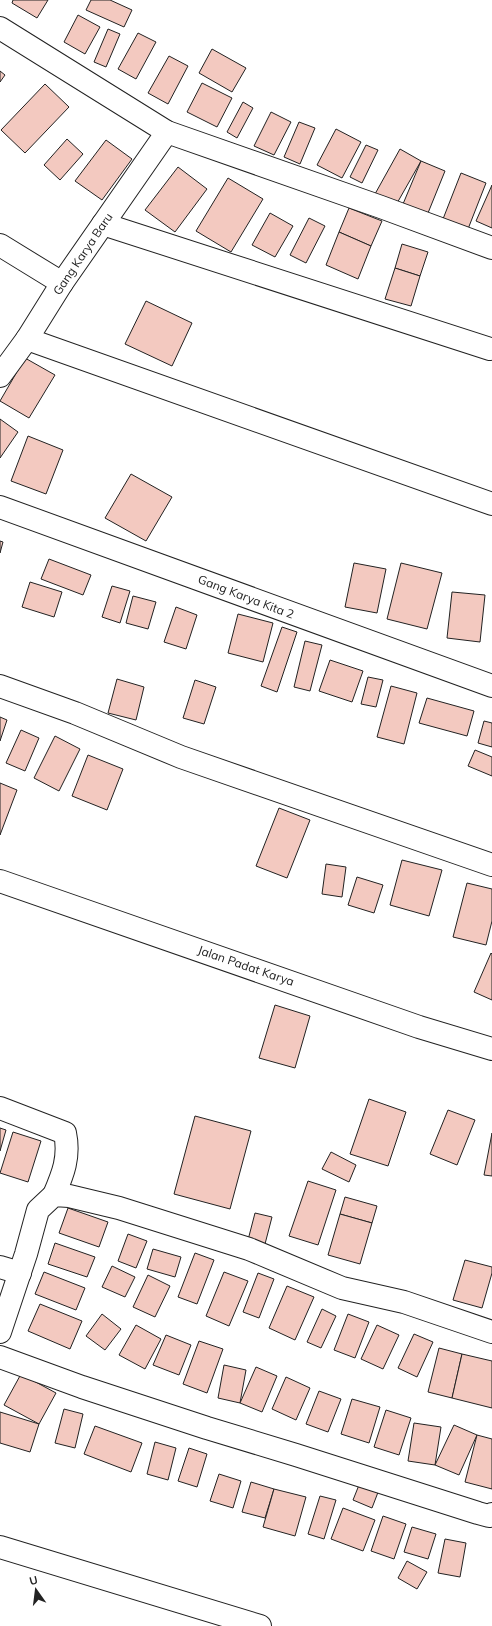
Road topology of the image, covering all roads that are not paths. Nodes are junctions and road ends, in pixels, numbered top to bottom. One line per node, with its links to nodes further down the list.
1 (0, 28): 2 (street)
2 (167, 132): 3 (street, Gang Karya Baru); 5 (street)
3 (103, 224): 6 (street, Gang Karya Baru); 8 (street)
4 (0, 245): 6 (street)
5 (492, 248)
6 (62, 283): 7 (street, Gang Karya Baru)
7 (27, 339): 9 (street, Gang Karya Baru); 10 (street)
8 (490, 349)
9 (0, 376)
10 (492, 504)
11 (0, 506): 13 (street, Gang Karya Kita 2)
12 (0, 686): 14 (street)
13 (492, 686)
14 (492, 865)
15 (0, 881): 16 (street, Jalan Padat Karya)
16 (492, 1049)
17 (0, 1108): 18 (street)
18 (54, 1195): 19 (street); 21 (street)
19 (10, 1270): 20 (street)
20 (0, 1332)
21 (492, 1332)
22 (0, 1357): 23 (street)
23 (492, 1514)
24 (0, 1548): 25 (street)
25 (260, 1626)

